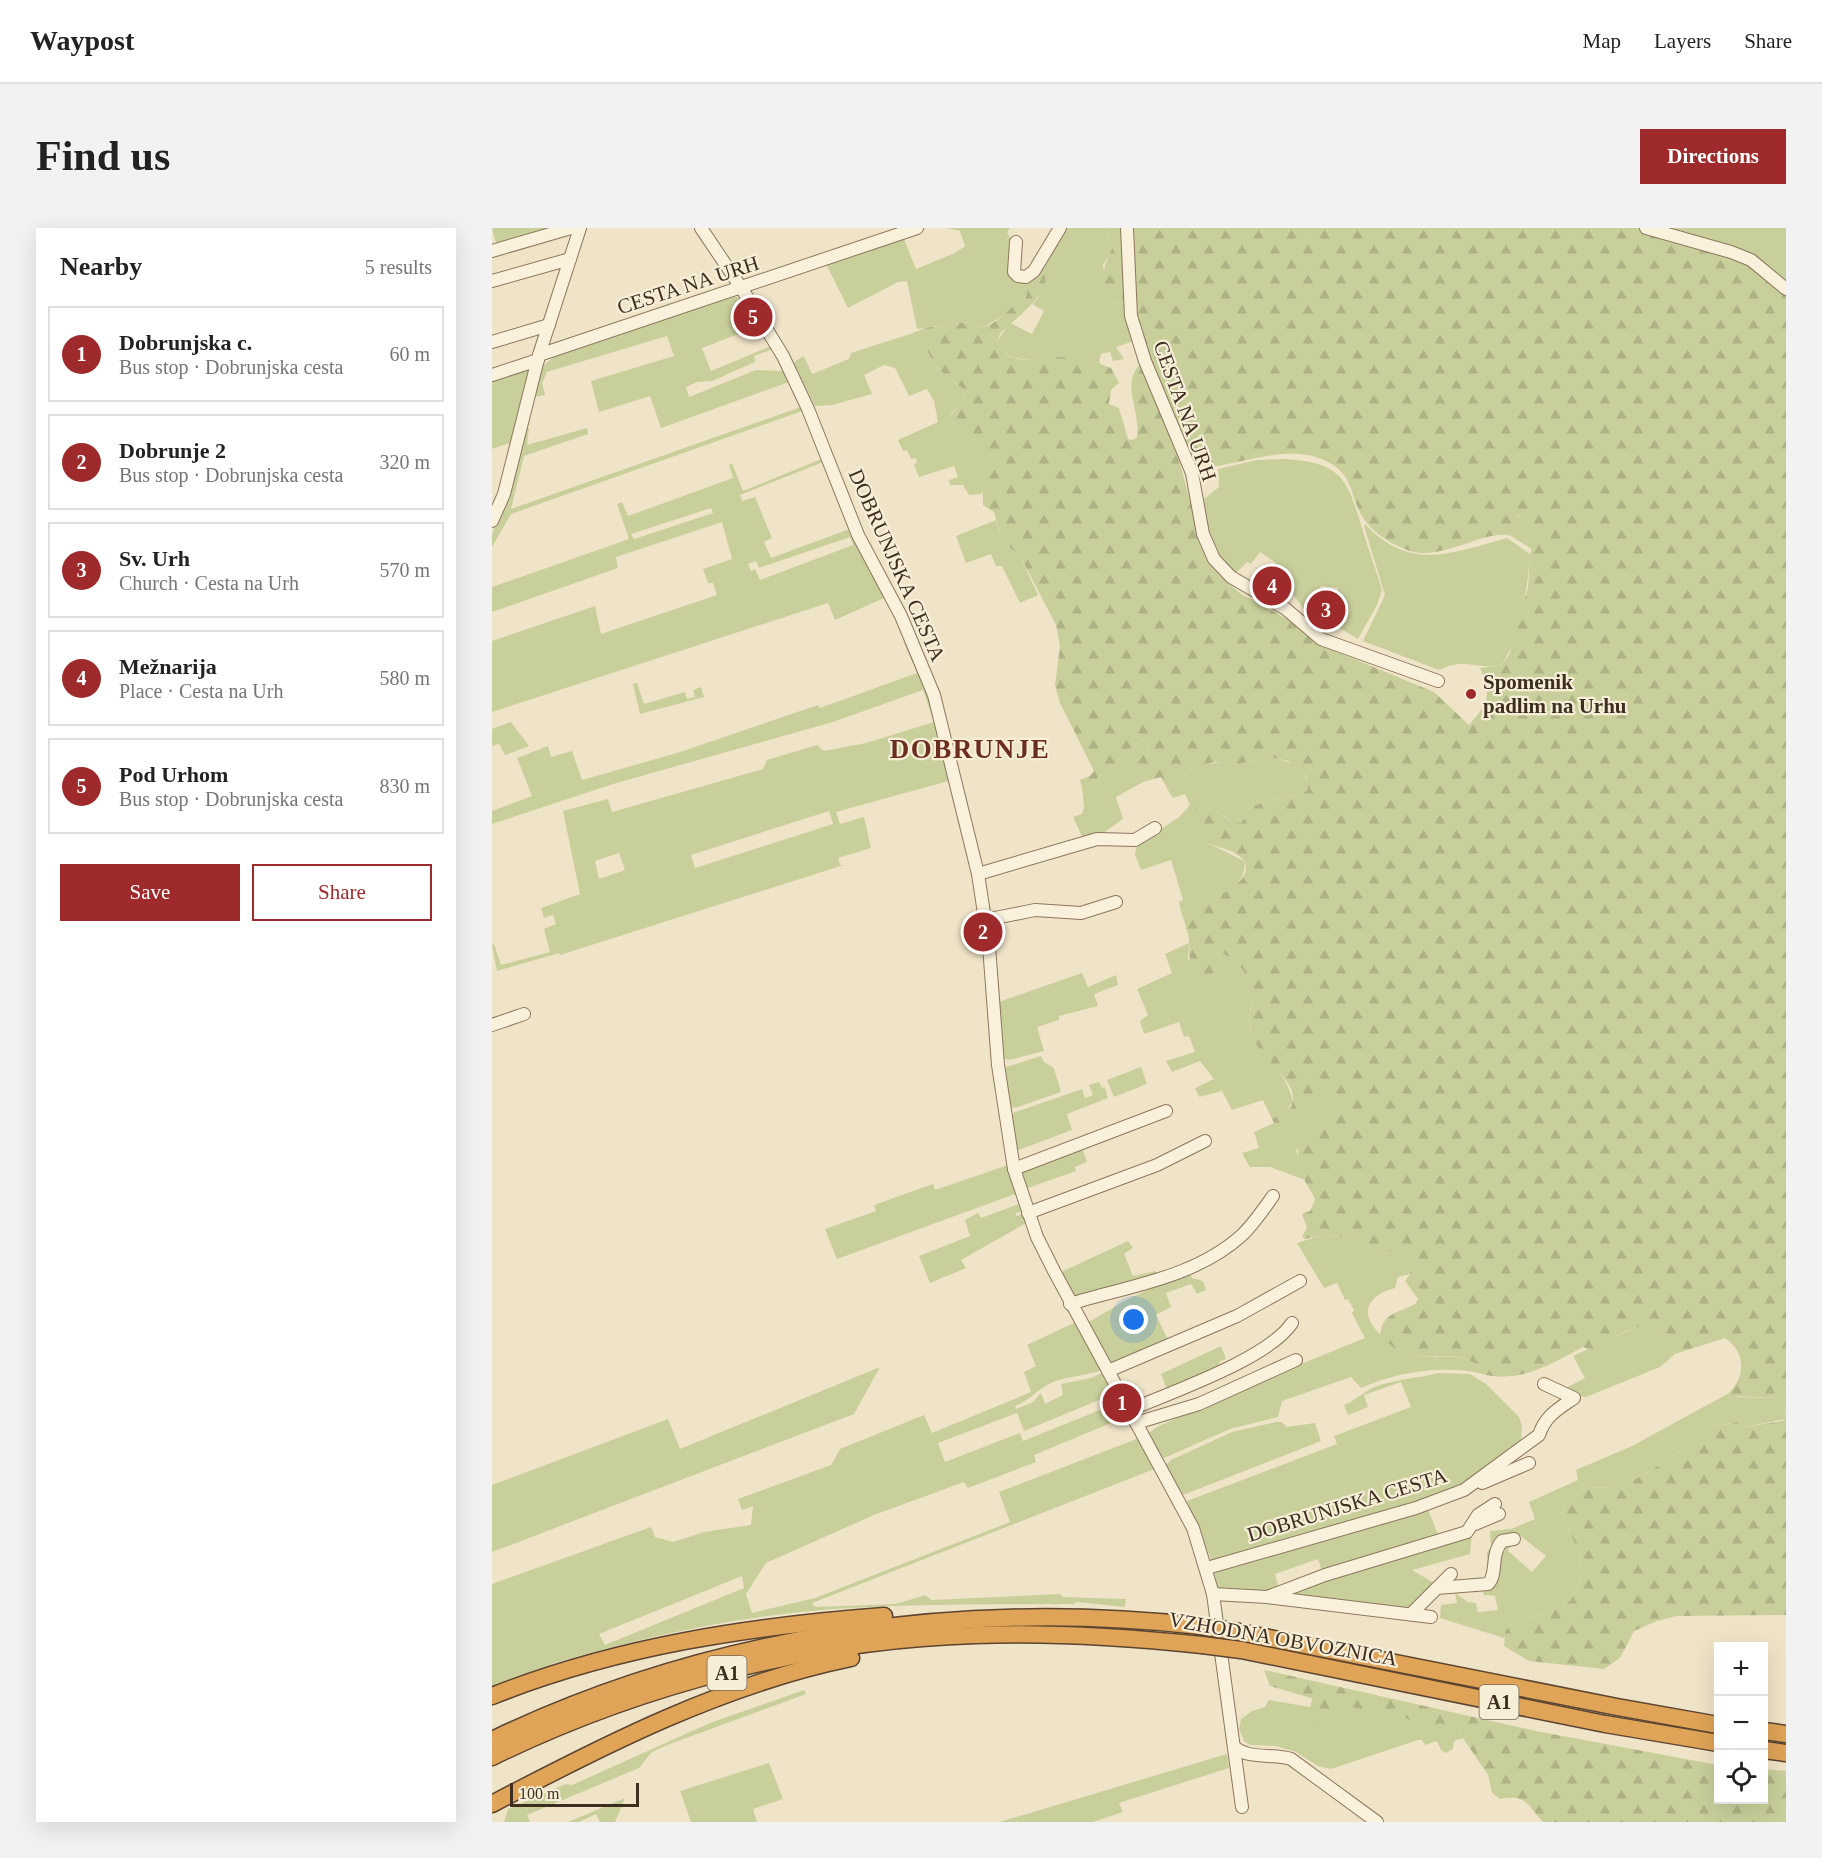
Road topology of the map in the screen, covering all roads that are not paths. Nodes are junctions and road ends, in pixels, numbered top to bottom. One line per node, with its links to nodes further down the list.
1 (571, 228): 9 (street)
2 (580, 228): 10 (street)
3 (701, 228): 13 (street, DOBRUNJSKA CESTA)
4 (917, 228): 13 (street, CESTA NA URH)
5 (1060, 228): 8 (street)
6 (1127, 228): 19 (street, CESTA NA URH)
7 (1646, 228): 12 (street)
8 (1016, 242)
9 (492, 251)
10 (570, 259): 11 (street); 14 (street)
11 (492, 281)
12 (1786, 288)
13 (742, 289): 16 (street, CESTA NA URH); 21 (street, DOBRUNJSKA CESTA)
14 (549, 325): 15 (street); 16 (street)
15 (492, 342)
16 (538, 358): 17 (street, CESTA NA URH); 18 (street)
17 (492, 375)
18 (492, 521)
19 (1438, 681)
20 (1155, 828): 21 (street)
21 (978, 874): 23 (street, DOBRUNJSKA CESTA)
22 (1116, 902): 23 (street)
23 (985, 920): 28 (street, DOBRUNJSKA CESTA)
24 (524, 1014): 25 (street)
25 (492, 1025)
26 (1167, 1111): 28 (street)
27 (1205, 1141): 30 (street)
28 (1014, 1169): 30 (street, DOBRUNJSKA CESTA)
29 (1273, 1196): 32 (street)
30 (1028, 1213): 32 (street, DOBRUNJSKA CESTA)
31 (1300, 1281): 35 (street)
32 (1070, 1304): 35 (street, DOBRUNJSKA CESTA)
33 (1292, 1323): 37 (street)
34 (1296, 1360): 38 (street)
35 (1108, 1371): 37 (street, DOBRUNJSKA CESTA)
36 (1544, 1384): 40 (street, DOBRUNJSKA CESTA)
37 (1130, 1410): 38 (street, DOBRUNJSKA CESTA)
38 (1136, 1423): 43 (street, DOBRUNJSKA CESTA)
39 (1529, 1463): 40 (street)
40 (1464, 1490): 43 (street, DOBRUNJSKA CESTA)
41 (1497, 1509): 47 (street)
42 (1514, 1539): 45 (street)
43 (1207, 1568): 46 (street, DOBRUNJSKA CESTA)
44 (1451, 1574): 45 (street)
45 (1437, 1588): 48 (street)
46 (1213, 1594): 47 (street); 57 (street, DOBRUNJSKA CESTA)
47 (1267, 1597): 48 (street)
48 (1411, 1614): 49 (street)
49 (1431, 1617)
50 (973, 1627): 51 (highway); 52 (highway, VZHODNA OBVOZNICA / A1, bridge); 55 (highway, VZHODNA OBVOZNICA / A1); 56 (highway, VZHODNA OBVOZNICA / A1, bridge); 60 (highway, VZHODNA OBVOZNICA / A1); 61 (highway)
51 (492, 1696)
52 (1714, 1724)
53 (1768, 1732): 54 (highway)
54 (1786, 1734)
55 (492, 1740)
56 (1714, 1742)
57 (1234, 1747): 62 (street, DOBRUNJSKA CESTA); 63 (street)
58 (1768, 1751): 59 (highway)
59 (1786, 1753)
60 (492, 1757)
61 (492, 1804)
62 (1242, 1807)
63 (1377, 1822)

